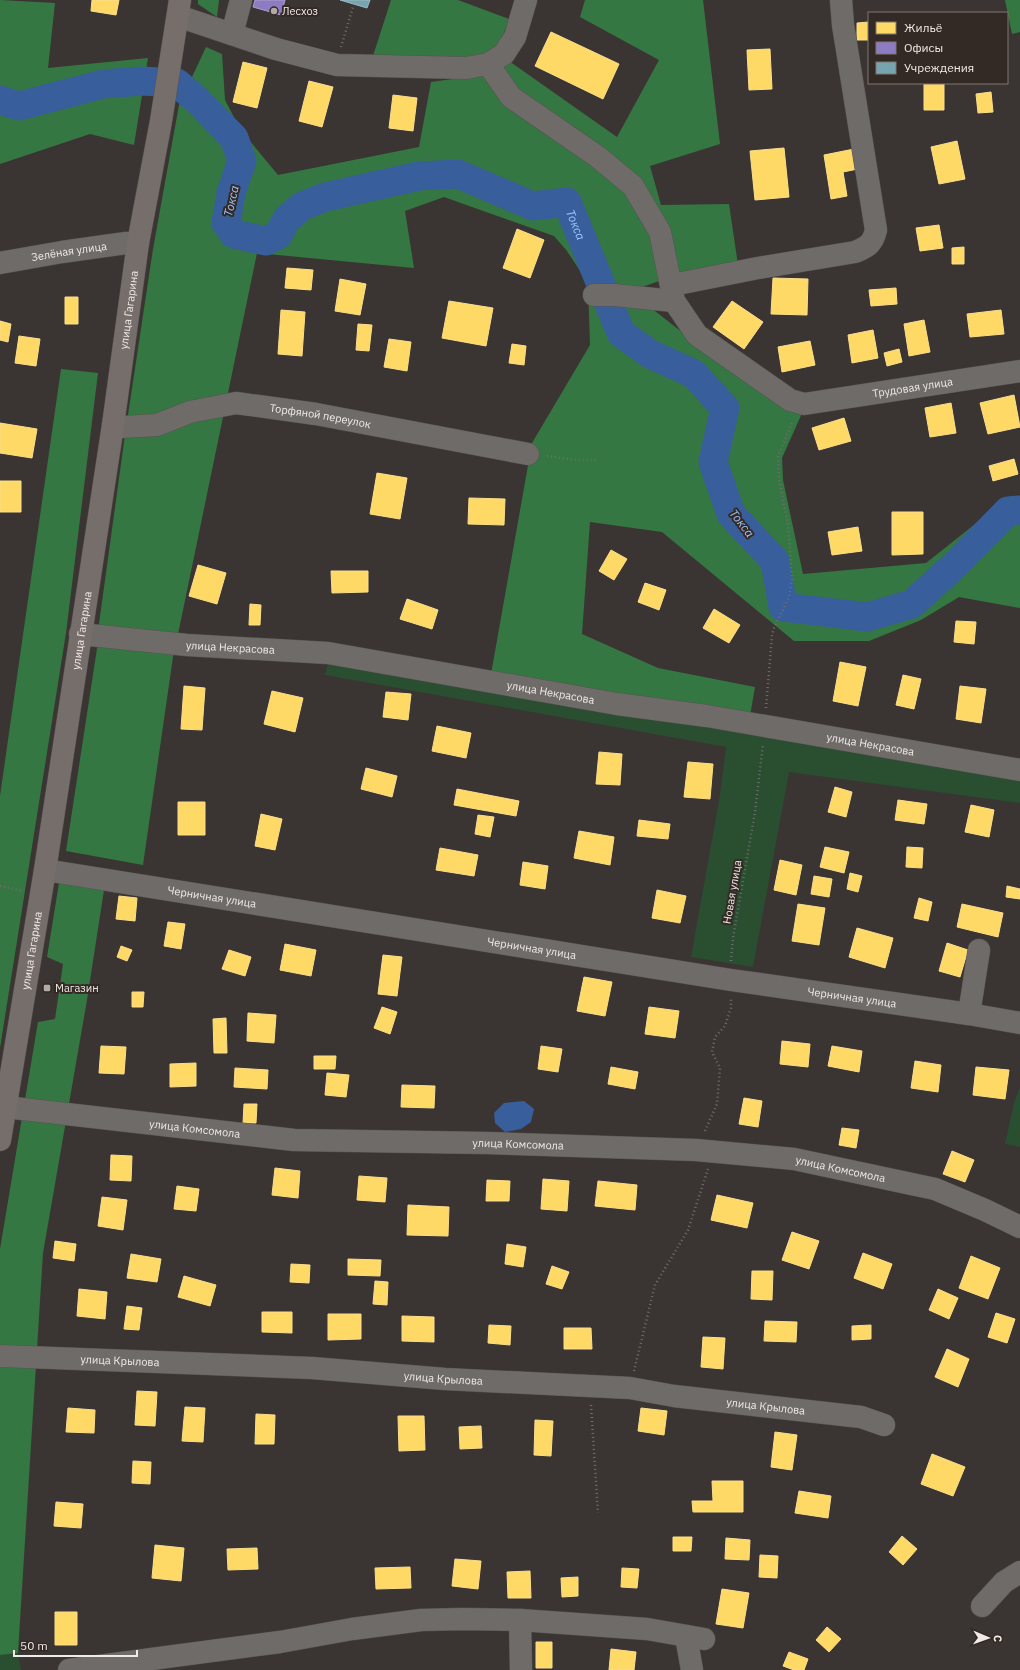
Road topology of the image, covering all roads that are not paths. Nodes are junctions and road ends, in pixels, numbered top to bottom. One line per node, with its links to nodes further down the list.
1 (241, 0): 5 (street)
2 (526, 0): 6 (street)
3 (841, 0): 9 (street)
4 (179, 8): 5 (street); 7 (main road, улица Гагарина)
5 (232, 34): 6 (street)
6 (488, 64): 9 (street)
7 (138, 243): 8 (street, Зелёная улица); 12 (main road, улица Гагарина)
8 (0, 263)
9 (673, 293): 10 (street); 11 (street, Трудовая улица)
10 (604, 295)
11 (1020, 371)
12 (113, 425): 13 (street, Торфяной переулок); 14 (main road, улица Гагарина)
13 (528, 454)
14 (80, 634): 15 (street, улица Некрасова); 16 (main road, улица Гагарина)
15 (1020, 770)
16 (45, 870): 18 (street, Черничная улица); 20 (main road, улица Гагарина)
17 (979, 950): 18 (street)
18 (969, 1014): 19 (street, Черничная улица)
19 (1020, 1023)
20 (5, 1107): 21 (main road, улица Гагарина); 22 (street, улица Комсомола)
21 (0, 1140)
22 (1020, 1227)
23 (0, 1356): 24 (street, улица Крылова)
24 (884, 1426)
25 (1020, 1572): 26 (street)
26 (982, 1606)
27 (520, 1620): 28 (street); 29 (street); 30 (street)
28 (69, 1670)
29 (520, 1670)
30 (692, 1670)

